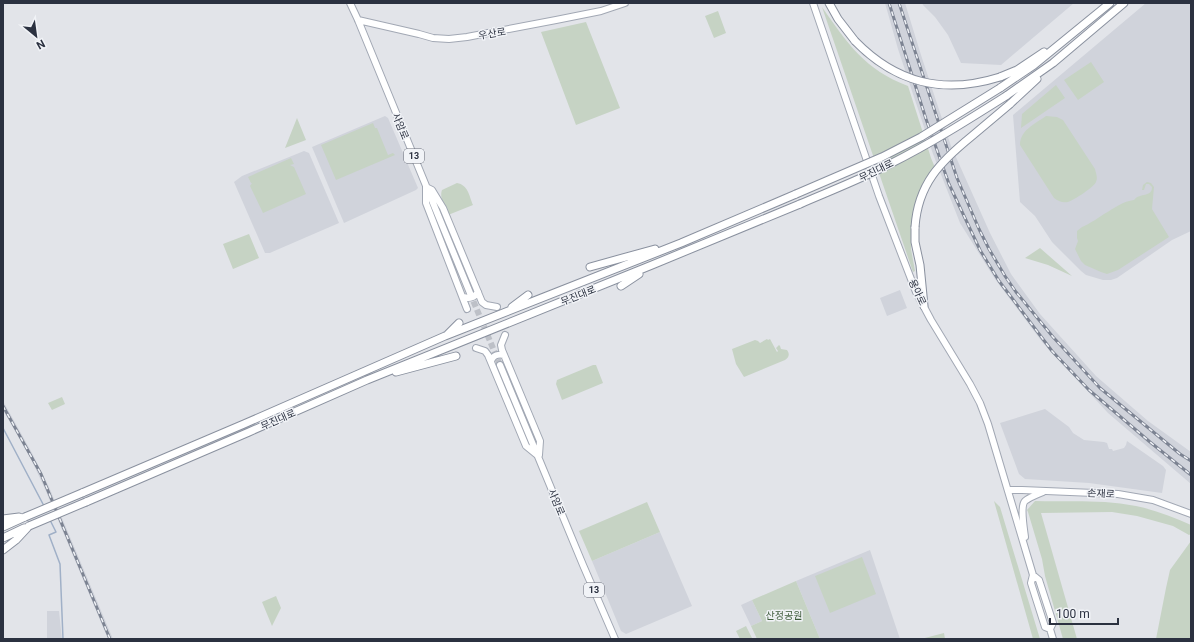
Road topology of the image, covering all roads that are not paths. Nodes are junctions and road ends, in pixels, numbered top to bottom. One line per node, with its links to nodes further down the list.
1 (350, 3): 7 (main road, 사암로 / 13)
2 (626, 3): 7 (main road, 우산로)
3 (813, 3): 19 (main road, 용아로)
4 (830, 3): 8 (highway, bridge)
5 (1110, 3): 8 (highway, 무진대로)
6 (1124, 3): 9 (highway, 무진대로)
7 (358, 20): 10 (main road, 사암로 / 13)
8 (1073, 34): 11 (highway, 무진대로, bridge)
9 (1053, 63): 12 (highway, 무진대로, bridge); 19 (highway, bridge)
10 (426, 187): 15 (main road); 16 (main road, 사암로 / 13); 18 (main road)
11 (680, 243): 13 (highway); 22 (highway, 무진대로)
12 (652, 265): 14 (highway); 31 (highway, 무진대로)
13 (590, 267)
14 (621, 286)
15 (478, 292): 18 (main road); 20 (main road)
16 (470, 293)
17 (528, 295): 22 (highway)
18 (463, 297): 21 (main road)
19 (924, 306): 33 (main road, 용아로)
20 (497, 307)
21 (467, 309)
22 (504, 313): 25 (highway, 무진대로)
23 (459, 323): 25 (highway)
24 (505, 335): 27 (main road)
25 (445, 336): 36 (highway, 무진대로, bridge)
26 (476, 348): 29 (main road)
27 (504, 355): 29 (main road); 32 (main road)
28 (456, 356): 31 (highway)
29 (490, 361): 32 (main road)
30 (500, 365): 32 (main road, 사암로 / 13)
31 (367, 380): 38 (highway, 무진대로, bridge)
32 (538, 456): 43 (main road, 사암로 / 13)
33 (1008, 490): 34 (main road, 손재로); 42 (main road, 용아로)
34 (1046, 491): 35 (main road, 손재로); 42 (main road)
35 (1191, 514)
36 (25, 516): 37 (highway); 39 (highway, 무진대로)
37 (3, 520)
38 (29, 526): 40 (highway, 무진대로); 41 (highway)
39 (3, 528)
40 (3, 538)
41 (3, 550)
42 (1027, 552): 44 (main road, 용아로)
43 (615, 639)
44 (1053, 639)

